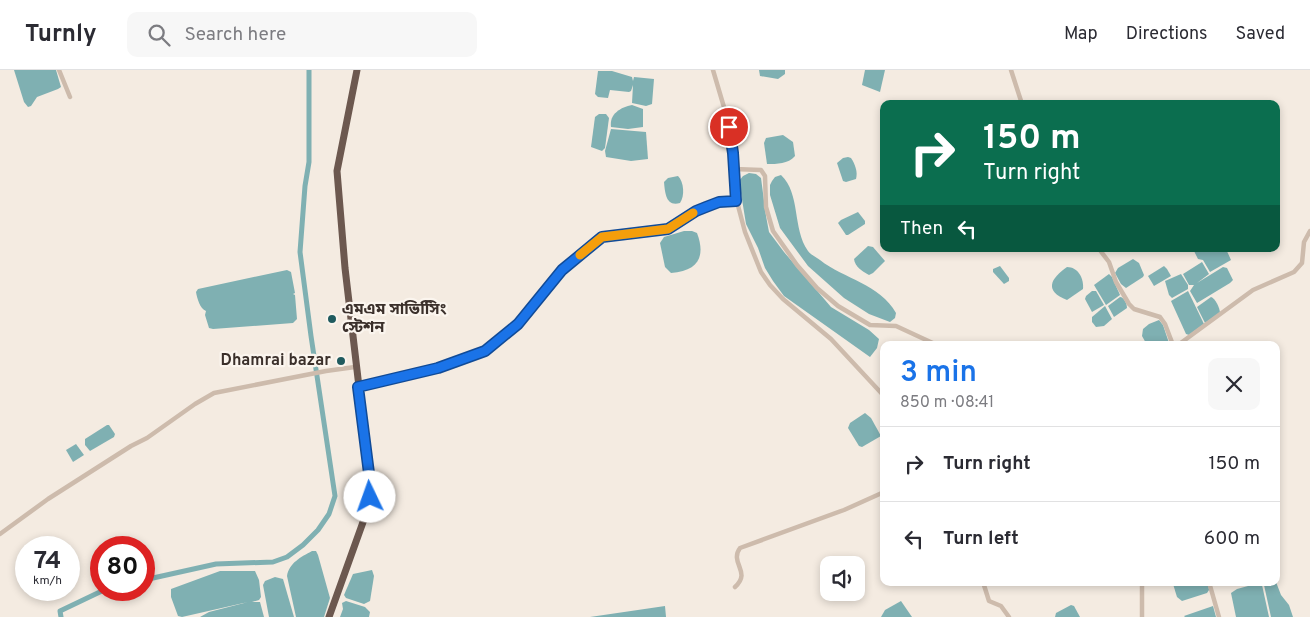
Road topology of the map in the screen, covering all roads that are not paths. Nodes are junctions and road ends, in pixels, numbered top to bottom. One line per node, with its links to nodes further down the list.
1 (59, 70): 5 (street)
2 (357, 70): 14 (highway)
3 (714, 70): 7 (street)
4 (1011, 70): 6 (street)
5 (70, 97)
6 (1021, 100)
7 (734, 170): 8 (street); 11 (street)
8 (736, 201): 15 (street); 16 (street)
9 (1310, 231): 13 (street)
10 (1102, 252): 12 (street)
11 (928, 341)
12 (1171, 341)
13 (1183, 341)
14 (355, 367): 15 (highway); 18 (street)
15 (358, 387): 23 (highway)
16 (880, 392)
17 (880, 494): 22 (street)
18 (0, 534)
19 (985, 586): 24 (street)
20 (1142, 586): 25 (street)
21 (1210, 586): 26 (street)
22 (735, 587)
23 (329, 617)
24 (1009, 617)
25 (1142, 617)
26 (1219, 617)

